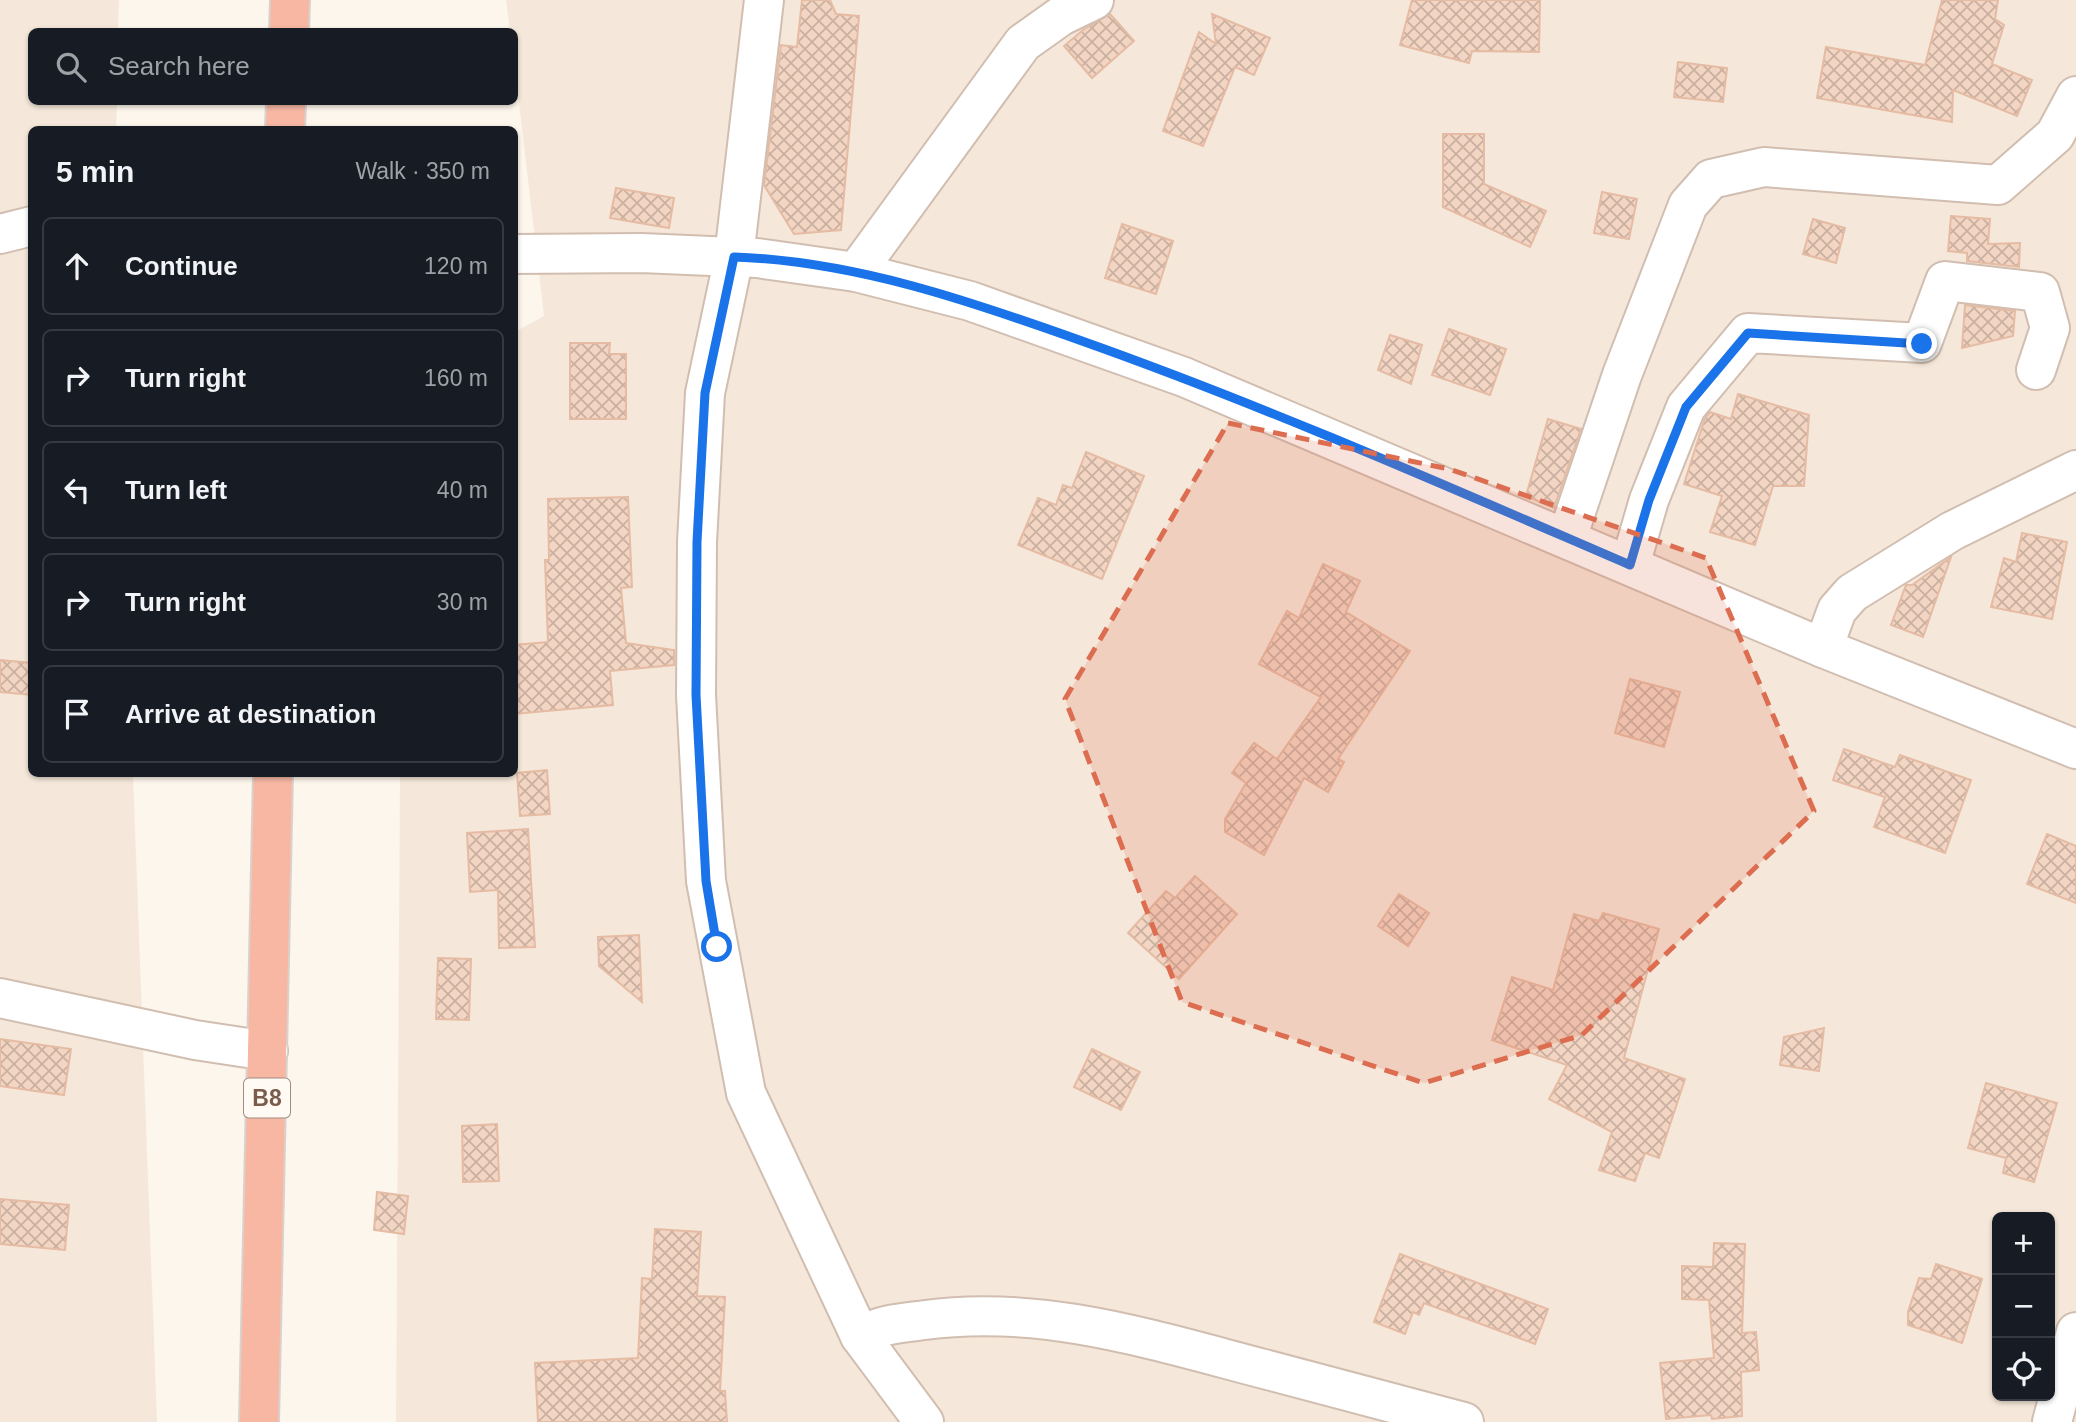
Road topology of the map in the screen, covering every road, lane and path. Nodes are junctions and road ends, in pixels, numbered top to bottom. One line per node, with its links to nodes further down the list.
1 (290, 0): 4 (highway)
2 (764, 0): 13 (street)
3 (1094, 0): 14 (street)
4 (289, 28)
5 (2076, 96): 17 (street)
6 (286, 105): 7 (highway)
7 (285, 126)
8 (0, 206): 9 (street)
9 (28, 212)
10 (28, 227): 11 (street)
11 (0, 234)
12 (518, 254): 13 (street)
13 (734, 257): 14 (street); 25 (street)
14 (856, 272): 17 (street)
15 (2036, 370): 18 (street)
16 (2076, 470): 19 (street)
17 (1567, 538): 18 (street)
18 (1630, 565): 19 (street)
19 (1824, 648): 20 (street)
20 (2076, 749)
21 (273, 777): 23 (highway, B8)
22 (0, 998): 23 (street)
23 (268, 1052): 26 (highway, B8)
24 (2076, 1332): 29 (street)
25 (860, 1336): 27 (street); 28 (street)
26 (259, 1422)
27 (923, 1422)
28 (1464, 1422)
29 (2052, 1422)

